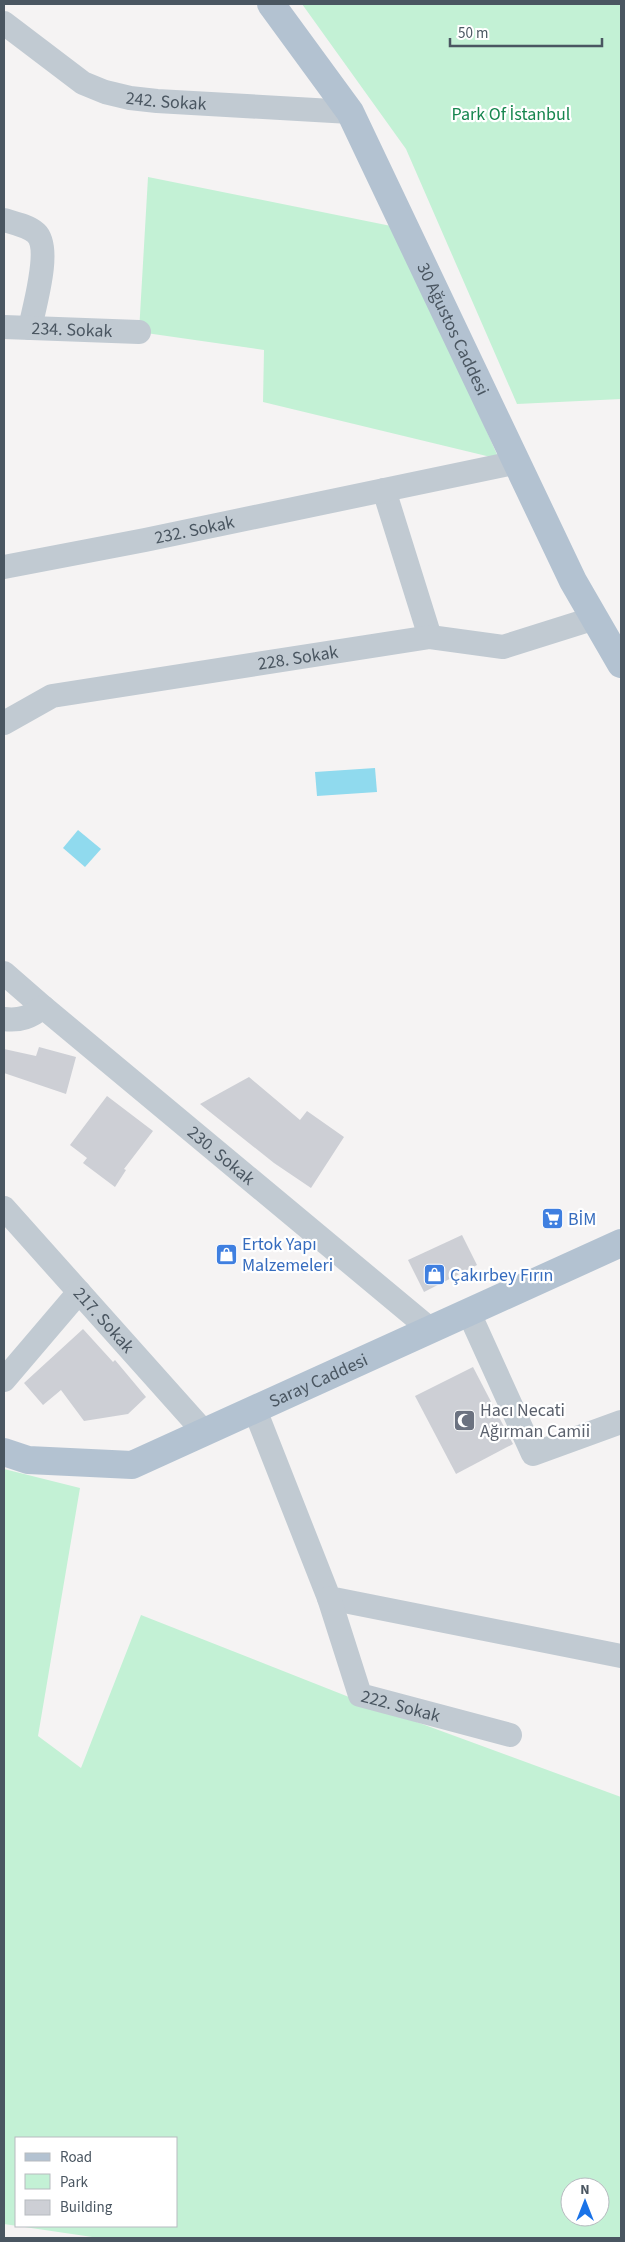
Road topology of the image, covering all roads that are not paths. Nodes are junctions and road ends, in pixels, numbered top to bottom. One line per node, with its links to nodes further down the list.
1 (271, 4): 3 (main road, 30 Ağustos Caddesi)
2 (4, 23): 3 (street, 242. Sokak)
3 (350, 112): 8 (main road, 30 Ağustos Caddesi)
4 (4, 220): 6 (street)
5 (4, 327): 6 (street, 234. Sokak)
6 (30, 328): 7 (street, 234. Sokak)
7 (139, 332)
8 (518, 462): 9 (street, 232. Sokak); 11 (main road, 30 Ağustos Caddesi)
9 (384, 490): 10 (street, 232. Sokak); 12 (street)
10 (4, 567)
11 (595, 618): 12 (street, 228. Sokak); 13 (main road, 30 Ağustos Caddesi)
12 (430, 637): 14 (street, 228. Sokak)
13 (621, 664)
14 (4, 723)
15 (4, 973): 16 (street, 230. Sokak)
16 (43, 1008): 17 (street); 22 (street, 230. Sokak)
17 (4, 1019)
18 (4, 1208): 20 (street, 217. Sokak)
19 (621, 1242): 21 (main road, Saray Caddesi)
20 (80, 1292): 23 (street); 26 (street, 217. Sokak)
21 (468, 1313): 22 (main road, Saray Caddesi); 25 (street)
22 (431, 1330): 24 (main road, Saray Caddesi)
23 (4, 1380)
24 (255, 1410): 26 (main road, Saray Caddesi); 28 (street)
25 (621, 1422)
26 (205, 1432): 27 (main road, Saray Caddesi)
27 (4, 1452)
28 (329, 1598): 29 (street); 30 (street, 222. Sokak)
29 (621, 1656)
30 (510, 1735)

